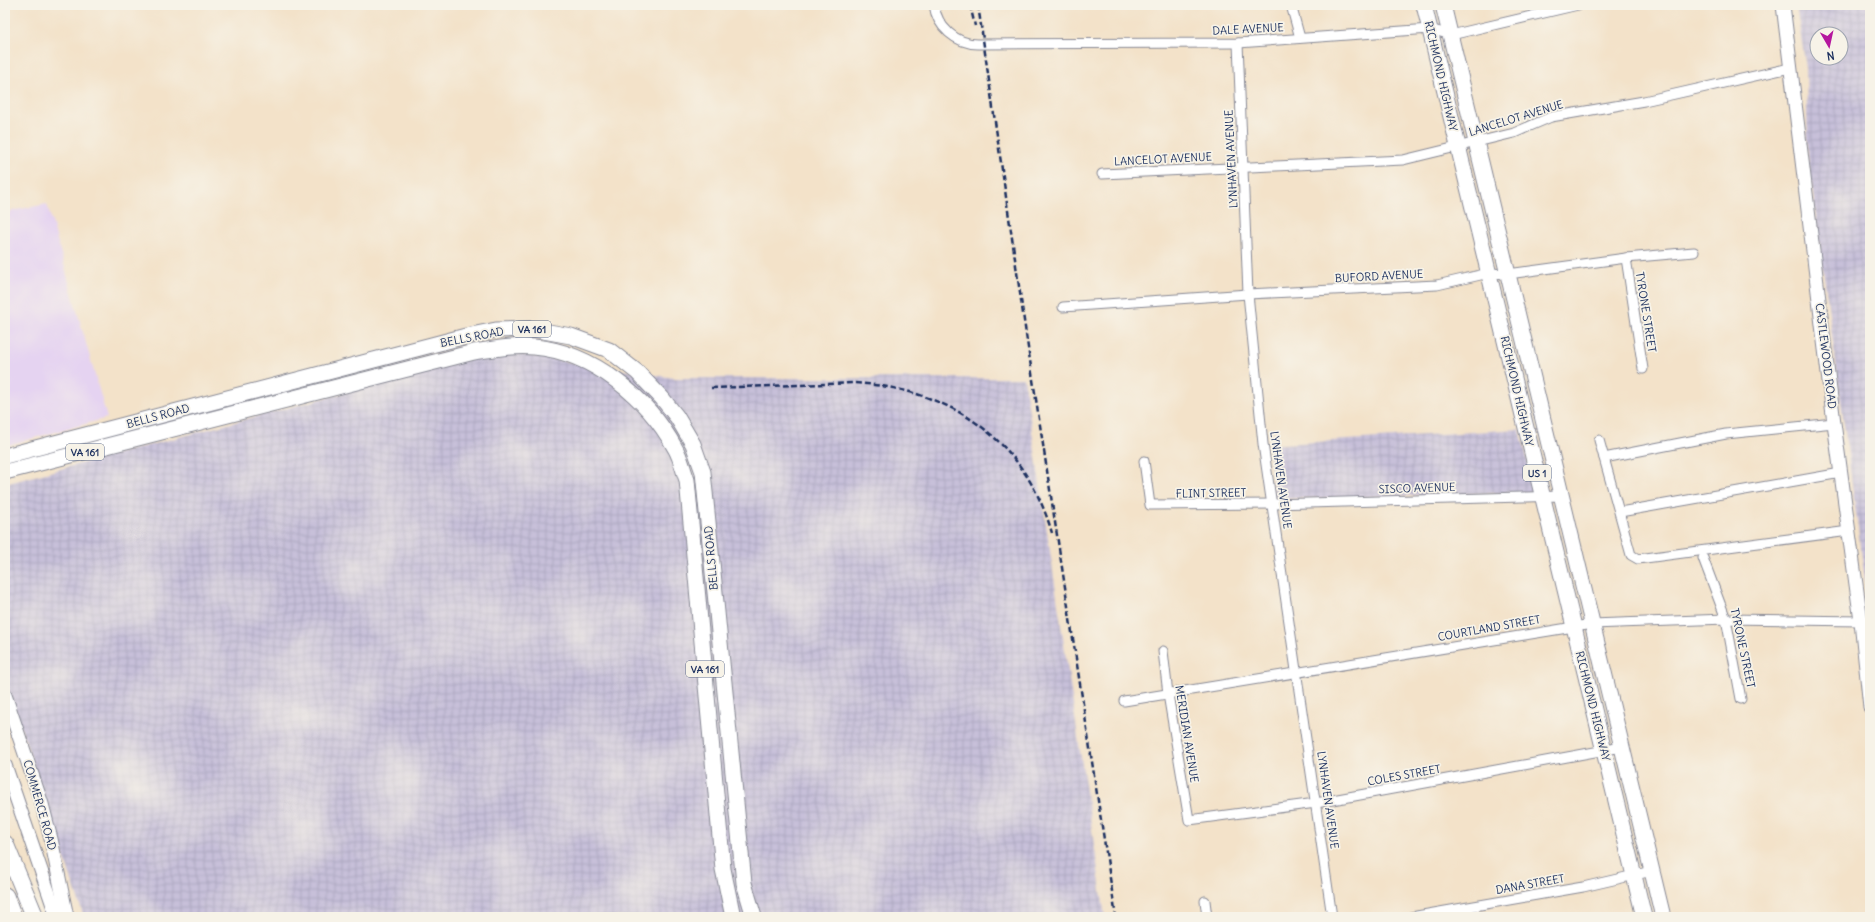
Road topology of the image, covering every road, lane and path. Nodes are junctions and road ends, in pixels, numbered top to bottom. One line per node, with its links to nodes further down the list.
1 (934, 5): 10 (street, DALE AVENUE)
2 (1291, 5): 9 (street)
3 (1424, 5): 7 (main road, RICHMOND HIGHWAY / US 1)
4 (1443, 5): 8 (main road, RICHMOND HIGHWAY / US 1)
5 (1578, 5): 8 (street, DALE AVENUE)
6 (1783, 5): 11 (street, CASTLEWOOD ROAD)
7 (1430, 29): 8 (street, DALE AVENUE); 9 (street, DALE AVENUE); 13 (main road, RICHMOND HIGHWAY / US 1)
8 (1451, 35): 12 (main road, RICHMOND HIGHWAY / US 1)
9 (1300, 38): 10 (street, DALE AVENUE)
10 (1238, 43): 14 (street, LYNHAVEN AVENUE)
11 (1790, 68): 12 (street, LANCELOT AVENUE); 26 (street, CASTLEWOOD ROAD)
12 (1476, 142): 13 (street, LANCELOT AVENUE); 19 (main road, RICHMOND HIGHWAY / US 1)
13 (1458, 147): 14 (street, LANCELOT AVENUE); 18 (main road, RICHMOND HIGHWAY / US 1)
14 (1244, 167): 15 (street, LANCELOT AVENUE); 20 (street, LYNHAVEN AVENUE)
15 (1102, 174)
16 (1694, 252): 17 (street, BUFORD AVENUE)
17 (1626, 258): 19 (street, BUFORD AVENUE); 23 (street, TYRONE STREET)
18 (1489, 273): 19 (street, BUFORD AVENUE); 20 (street, BUFORD AVENUE); 35 (main road, RICHMOND HIGHWAY / US 1)
19 (1508, 274): 34 (main road, RICHMOND HIGHWAY / US 1)
20 (1248, 294): 21 (street, BUFORD AVENUE); 36 (street, LYNHAVEN AVENUE)
21 (1063, 306)
22 (394, 355): 24 (main road); 25 (main road, BELLS ROAD / VA 161); 39 (main road, BELLS ROAD / VA 161)
23 (1643, 369)
24 (399, 371): 27 (main road, BELLS ROAD / VA 161); 40 (main road, BELLS ROAD / VA 161)
25 (160, 416): 27 (main road); 29 (main road, BELLS ROAD / VA 161)
26 (1834, 422): 30 (street); 33 (street, CASTLEWOOD ROAD)
27 (165, 431): 32 (main road, BELLS ROAD / VA 161)
28 (1599, 440): 30 (street)
29 (5, 456)
30 (1604, 458): 37 (street)
31 (1144, 461): 36 (street, FLINT STREET)
32 (5, 472)
33 (1841, 473): 37 (street); 38 (street, CASTLEWOOD ROAD)
34 (1561, 496): 35 (street, SISCO AVENUE); 44 (main road, RICHMOND HIGHWAY / US 1)
35 (1542, 497): 36 (street, SISCO AVENUE); 45 (main road, RICHMOND HIGHWAY / US 1)
36 (1273, 504): 47 (street, LYNHAVEN AVENUE)
37 (1620, 512): 38 (street)
38 (1849, 531): 43 (street, CASTLEWOOD ROAD)
39 (710, 548): 40 (main road); 56 (main road, BELLS ROAD / VA 161)
40 (694, 550): 57 (main road, BELLS ROAD / VA 161)
41 (1703, 558): 42 (street, TYRONE STREET)
42 (1726, 619): 43 (street, COURTLAND STREET); 44 (street, COURTLAND STREET); 50 (street, TYRONE STREET)
43 (1861, 621): 52 (street, CASTLEWOOD ROAD)
44 (1592, 624): 45 (street, COURTLAND STREET); 53 (main road, RICHMOND HIGHWAY / US 1)
45 (1574, 626): 47 (street, COURTLAND STREET); 54 (main road, RICHMOND HIGHWAY / US 1)
46 (1163, 651): 48 (street, MERIDIAN AVENUE)
47 (1298, 673): 48 (street, COURTLAND STREET); 58 (street, LYNHAVEN AVENUE)
48 (1168, 694): 51 (street, COURTLAND STREET); 59 (street, MERIDIAN AVENUE)
49 (5, 695): 68 (street, COMMERCE ROAD)
50 (1741, 699)
51 (1124, 701)
52 (1870, 707)
53 (1622, 747): 54 (street, COLES STREET); 61 (main road, RICHMOND HIGHWAY / US 1)
54 (1604, 750): 58 (street, COLES STREET); 62 (main road, RICHMOND HIGHWAY / US 1)
55 (5, 765): 67 (street, COMMERCE ROAD)
56 (732, 777): 57 (main road); 70 (main road, BELLS ROAD / VA 161)
57 (715, 778): 69 (main road, BELLS ROAD / VA 161)
58 (1316, 803): 59 (street, COLES STREET); 72 (street, LYNHAVEN AVENUE)
59 (1189, 820)
60 (5, 844): 66 (highway)
61 (1652, 871): 62 (street, DANA STREET); 75 (main road, RICHMOND HIGHWAY / US 1)
62 (1634, 875): 73 (street, DANA STREET); 74 (main road, RICHMOND HIGHWAY / US 1)
63 (5, 896): 65 (highway)
64 (1205, 901): 71 (street)
65 (13, 917)
66 (35, 917)
67 (57, 917)
68 (67, 917)
69 (734, 917)
70 (754, 917)
71 (1207, 917)
72 (1332, 917)
73 (1411, 917)
74 (1644, 917)
75 (1663, 917)

